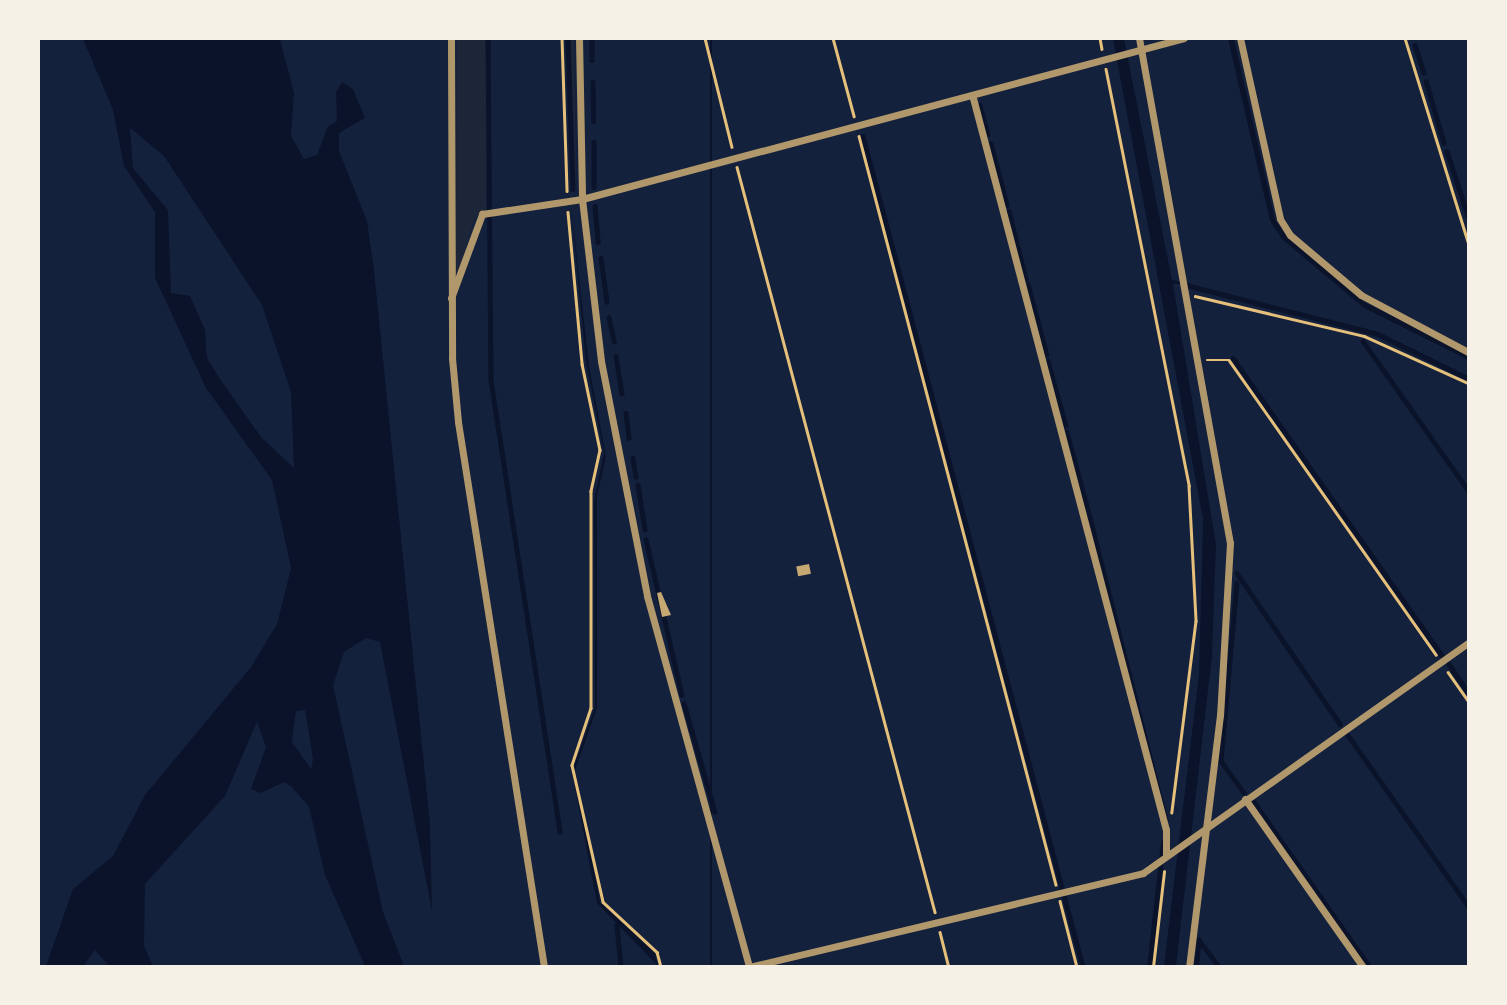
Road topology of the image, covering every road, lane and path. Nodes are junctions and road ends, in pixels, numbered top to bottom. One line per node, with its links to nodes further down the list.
1 (451, 38): 19 (street)
2 (562, 38): 15 (path)
3 (579, 38): 16 (street)
4 (705, 38): 14 (path)
5 (833, 38): 13 (path)
6 (1139, 38): 10 (street)
7 (1184, 38): 10 (street)
8 (1240, 38): 20 (street)
9 (1405, 38): 17 (path)
10 (1137, 50): 11 (street); 18 (street)
11 (1108, 59): 12 (street); 27 (path)
12 (974, 98): 13 (street); 27 (street)
13 (857, 128): 14 (street); 30 (path)
14 (735, 160): 16 (street); 31 (path)
15 (567, 198): 16 (street); 19 (street); 33 (path)
16 (582, 199): 34 (street)
17 (1468, 242)
18 (1188, 295): 21 (street); 22 (path)
19 (451, 298): 32 (street)
20 (1468, 352)
21 (1200, 360): 24 (path); 28 (street)
22 (1468, 383)
23 (1468, 643): 24 (street)
24 (1441, 662): 25 (path); 26 (street)
25 (1468, 701)
26 (1245, 799): 28 (street); 39 (street)
27 (1166, 830): 29 (street)
28 (1207, 830): 29 (street); 38 (street)
29 (1169, 853): 30 (street); 37 (path)
30 (1058, 896): 31 (street); 36 (path)
31 (938, 924): 34 (street); 35 (path)
32 (544, 967)
33 (661, 967)
34 (749, 967)
35 (949, 967)
36 (1077, 967)
37 (1153, 967)
38 (1189, 967)
39 (1363, 967)

